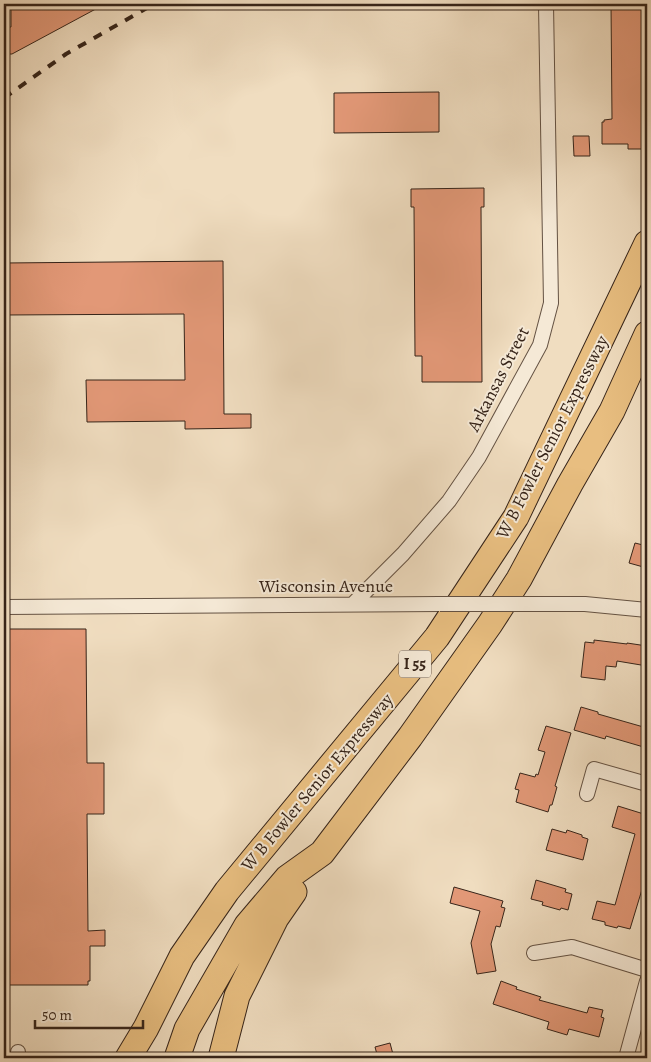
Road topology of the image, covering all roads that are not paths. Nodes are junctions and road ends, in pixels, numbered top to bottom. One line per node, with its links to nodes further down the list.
1 (546, 4): 4 (street, Arkansas Street)
2 (647, 243): 13 (highway, W B Fowler Senior Expressway / I 55)
3 (647, 334): 9 (highway, W B Fowler Senior Expressway / I 55)
4 (353, 604): 5 (street, Wisconsin Avenue); 6 (street, Wisconsin Avenue, bridge)
5 (4, 607)
6 (647, 610)
7 (647, 784): 8 (street)
8 (587, 794)
9 (322, 854): 14 (highway, W B Fowler Senior Expressway / I 55); 15 (highway)
10 (534, 953): 11 (street)
11 (647, 970)
12 (647, 981): 16 (street)
13 (130, 1056)
14 (177, 1058)
15 (220, 1058)
16 (626, 1058)

